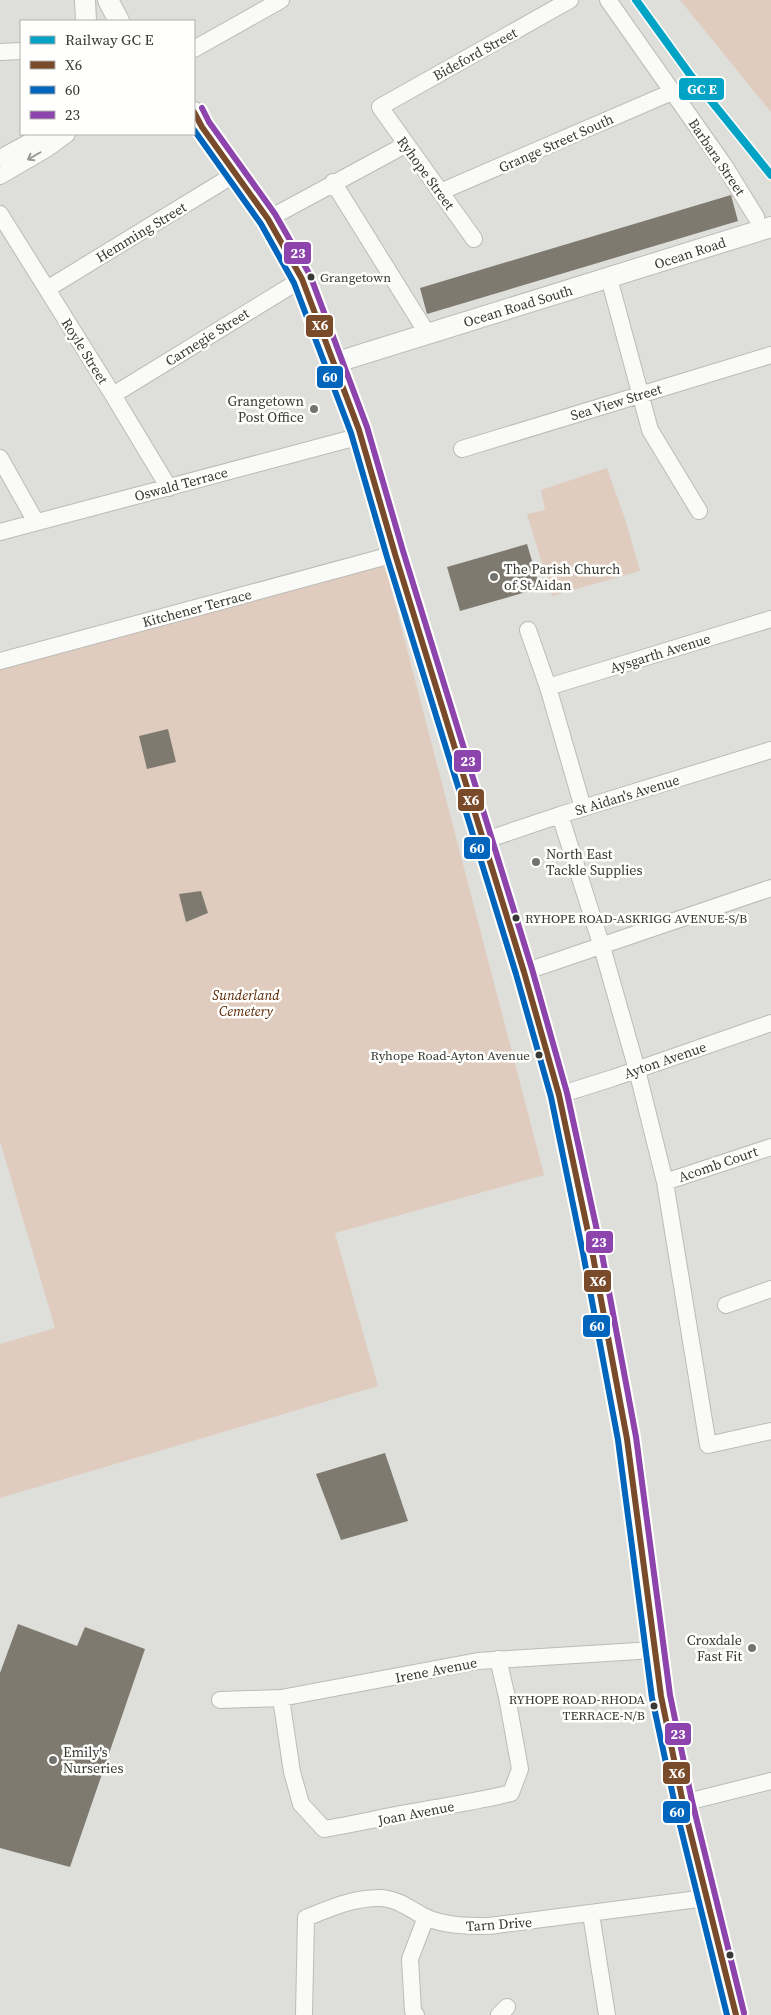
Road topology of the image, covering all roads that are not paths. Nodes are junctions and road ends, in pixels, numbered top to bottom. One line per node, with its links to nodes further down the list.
1 (85, 0): 6 (main road)
2 (108, 0): 7 (main road)
3 (570, 0): 13 (street, Bideford Street)
4 (608, 0): 12 (street, Barbara Street)
5 (273, 2): 8 (street)
6 (86, 20)
7 (118, 20)
8 (195, 48)
9 (20, 51): 10 (street)
10 (1, 52): 11 (street)
11 (20, 56)
12 (672, 92): 22 (street, Grange Street South); 25 (street, Barbara Street)
13 (380, 107): 17 (street, Ryhope Street)
14 (197, 120): 19 (main road)
15 (42, 135): 18 (street)
16 (66, 135): 20 (street, one-way to 20)
17 (405, 145): 21 (street); 22 (street, Ryhope Street)
18 (0, 158)
19 (235, 174): 24 (main road); 29 (street, Hemming Street)
20 (0, 176)
21 (333, 182): 24 (street); 30 (street)
22 (440, 192): 26 (street, Ryhope Street)
23 (0, 214): 29 (street, Royle Street)
24 (268, 218): 28 (main road)
25 (765, 224): 27 (main road, Ocean Road)
26 (474, 239)
27 (609, 278): 30 (main road, Ocean Road South); 34 (street)
28 (302, 279): 32 (main road); 33 (street, Carnegie Street)
29 (47, 289): 33 (street, Royle Street)
30 (426, 333): 32 (main road)
31 (771, 355): 34 (street, Sea View Street)
32 (334, 363): 35 (main road)
33 (113, 395): 38 (street, Royle Street)
34 (640, 395): 36 (street, Sea View Street); 39 (street)
35 (362, 436): 38 (street, Oswald Terrace); 42 (main road)
36 (462, 448)
37 (0, 458): 40 (street)
38 (168, 488): 40 (street, Oswald Terrace)
39 (699, 511)
40 (36, 522): 41 (street, Oswald Terrace)
41 (0, 532)
42 (395, 554): 45 (street, Kitchener Terrace); 50 (main road)
43 (771, 619): 46 (street, Aysgarth Avenue)
44 (528, 630): 46 (street)
45 (0, 661)
46 (548, 686): 48 (street)
47 (771, 750): 48 (street, St Aidan's Avenue)
48 (583, 808): 49 (street, St Aidan's Avenue)
49 (560, 815): 50 (street, St Aidan's Avenue); 52 (street)
50 (483, 841): 53 (main road)
51 (771, 888): 52 (street)
52 (602, 947): 53 (street); 55 (street)
53 (524, 972): 56 (main road)
54 (771, 1023): 55 (street, Ayton Avenue)
55 (637, 1070): 56 (street, Ayton Avenue); 58 (street)
56 (559, 1095): 62 (main road)
57 (771, 1146): 58 (street, Acomb Court)
58 (665, 1182): 61 (street)
59 (771, 1289): 60 (street)
60 (726, 1305)
61 (771, 1431)
62 (654, 1650): 63 (street, Irene Avenue); 67 (main road)
63 (498, 1659): 64 (street, Irene Avenue); 64 (street, Joan Avenue)
64 (281, 1698): 65 (street, Irene Avenue)
65 (220, 1700)
66 (771, 1781): 67 (street)
67 (683, 1803): 68 (main road)
68 (706, 1898): 69 (street, Tarn Drive); 71 (main road)
69 (591, 1914): 70 (street, Tarn Drive); 74 (street)
70 (426, 1917): 72 (street, Tarn Drive); 73 (street)
71 (737, 2013)
72 (304, 2015)
73 (416, 2015)
74 (607, 2015)

